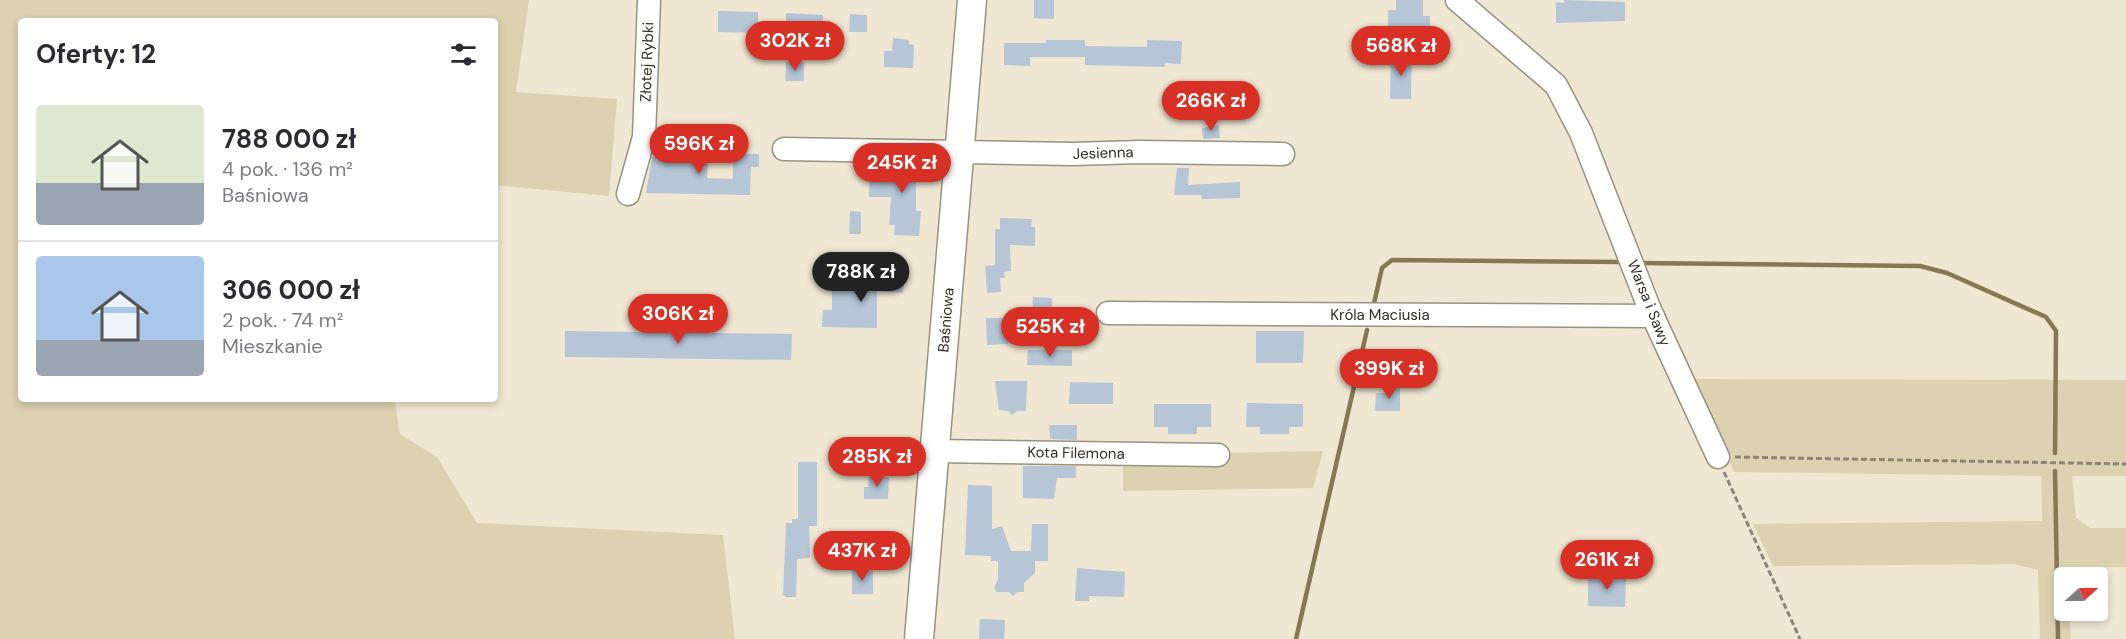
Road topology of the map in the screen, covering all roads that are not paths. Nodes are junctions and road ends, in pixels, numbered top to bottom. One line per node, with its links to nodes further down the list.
1 (649, 0): 7 (street, Złotej Rybki)
2 (972, 0): 5 (main road, Baśniowa)
3 (1457, 0): 9 (street, Warsa i Sawy)
4 (784, 149): 5 (street, Jesienna)
5 (960, 152): 6 (street, Jesienna); 10 (main road, Baśniowa)
6 (1283, 154)
7 (628, 194)
8 (1108, 313): 9 (street, Króla Maciusia)
9 (1653, 316): 12 (street, Warsa i Sawy)
10 (934, 451): 11 (street, Kota Filemona); 13 (main road, Baśniowa)
11 (1218, 454)
12 (1718, 457)
13 (919, 639)

